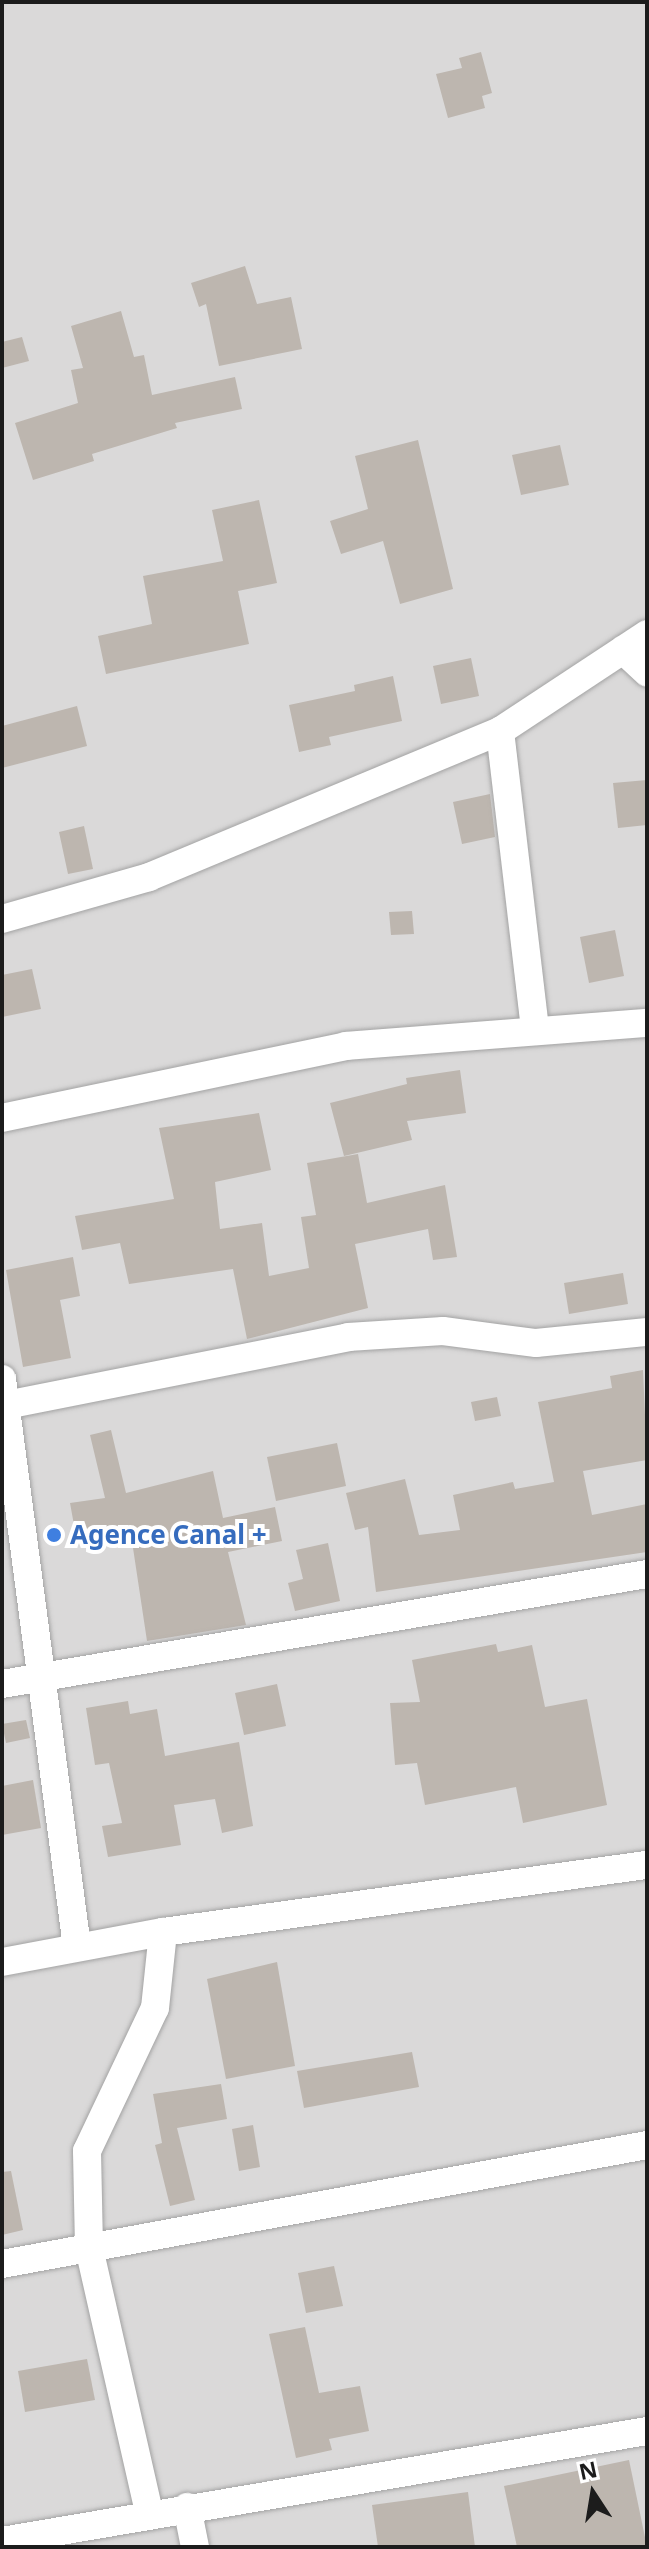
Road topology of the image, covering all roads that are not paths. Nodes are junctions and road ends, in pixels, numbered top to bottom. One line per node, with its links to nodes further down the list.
1 (647, 634): 2 (street)
2 (623, 650): 3 (street); 4 (street)
3 (647, 672)
4 (500, 731): 5 (street); 7 (street)
5 (2, 919)
6 (647, 1023): 7 (street)
7 (535, 1029): 8 (street)
8 (2, 1118)
9 (647, 1332): 10 (street)
10 (4, 1392): 11 (street)
11 (8, 1473): 13 (street)
12 (647, 1574): 13 (street)
13 (40, 1677): 14 (street); 17 (street)
14 (2, 1684)
15 (647, 1867): 16 (street)
16 (163, 1932): 17 (street); 20 (street)
17 (77, 1947): 18 (street)
18 (2, 1962)
19 (647, 2145): 20 (street)
20 (89, 2247): 21 (street); 24 (street)
21 (2, 2264)
22 (647, 2431): 23 (street)
23 (187, 2507): 24 (street); 26 (street)
24 (149, 2512): 25 (street)
25 (2, 2541)
26 (195, 2547)

